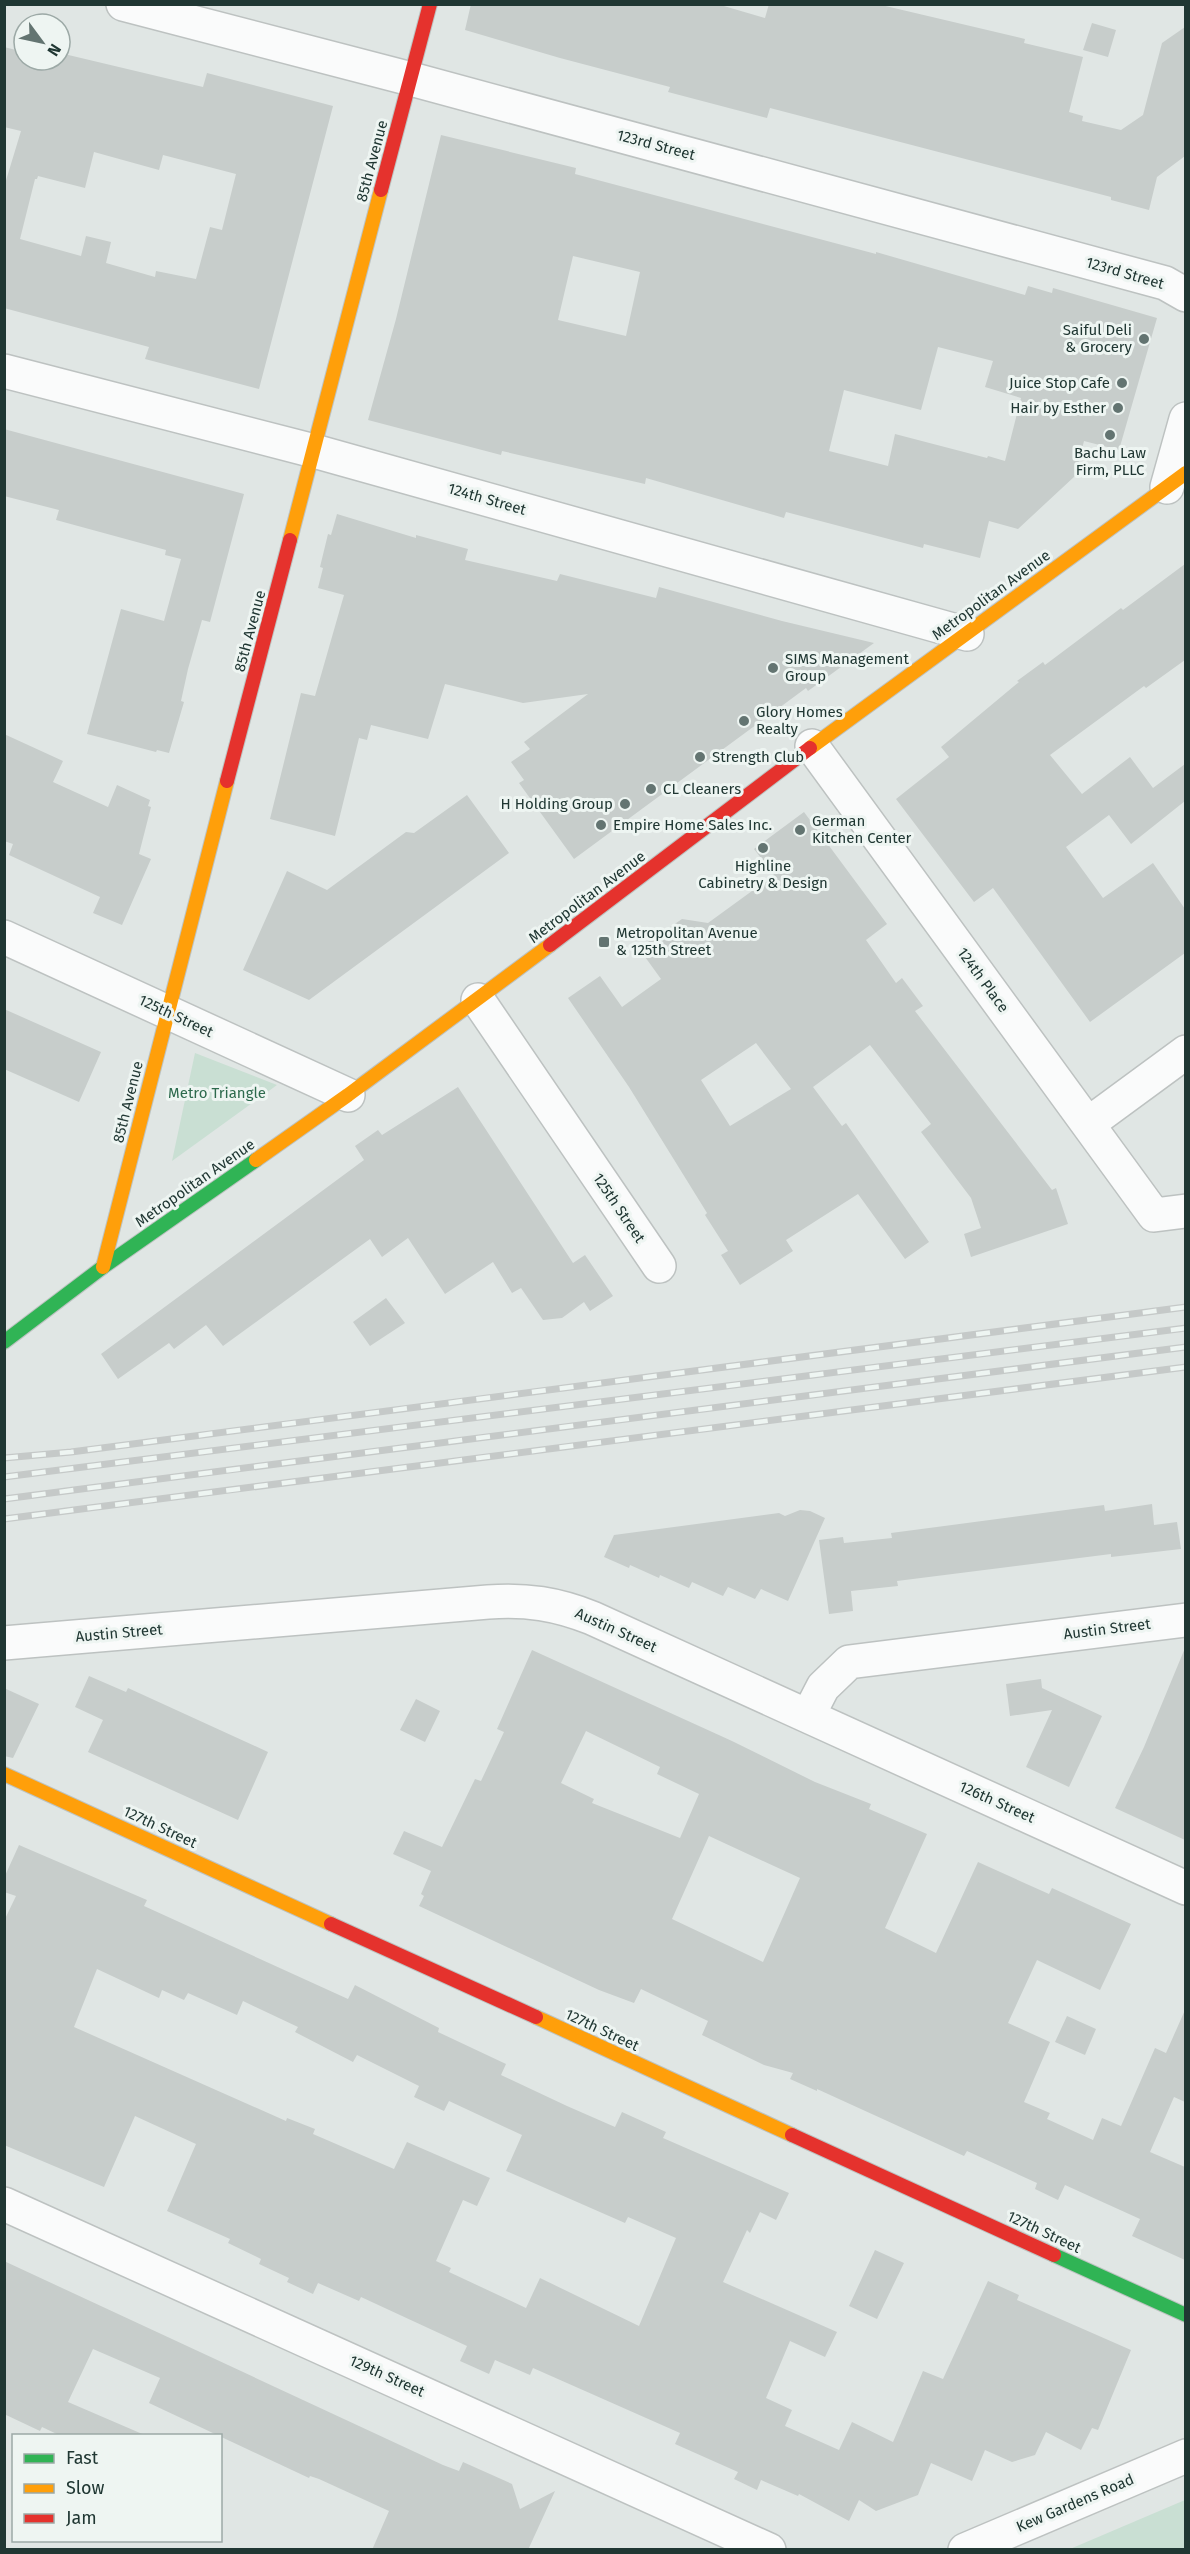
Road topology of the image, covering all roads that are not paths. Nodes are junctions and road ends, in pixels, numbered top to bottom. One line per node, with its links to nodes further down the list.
1 (123, 4): 3 (street, 123rd Street)
2 (430, 4): 3 (street, 85th Avenue)
3 (411, 79): 4 (street, 123rd Street); 7 (street, 85th Avenue)
4 (1185, 295)
5 (4, 371): 7 (street, 124th Street)
6 (1185, 419): 8 (street)
7 (314, 451): 9 (street, 124th Street); 13 (street, 85th Avenue)
8 (1176, 480): 9 (street, Metropolitan Avenue)
9 (967, 634): 10 (street, Metropolitan Avenue)
10 (812, 746): 12 (street, Metropolitan Avenue); 16 (street, 124th Place)
11 (4, 937): 13 (street, 125th Street)
12 (478, 1000): 15 (street, Metropolitan Avenue); 18 (street, 125th Street)
13 (167, 1012): 15 (street, 125th Street); 19 (street, 85th Avenue)
14 (1185, 1052): 16 (street)
15 (348, 1095): 19 (street, Metropolitan Avenue)
16 (1088, 1124): 17 (street, 124th Place)
17 (1170, 1213)
18 (659, 1266)
19 (103, 1267): 20 (street, Metropolitan Avenue)
20 (4, 1342)
21 (1185, 1620): 23 (street, Austin Street)
22 (4, 1643): 23 (street, Austin Street)
23 (808, 1716): 25 (street, 126th Street)
24 (4, 1774): 27 (street, 127th Street)
25 (1185, 1888)
26 (4, 2204): 29 (street, 129th Street)
27 (1185, 2315)
28 (1185, 2456): 30 (street, Kew Gardens Road)
29 (769, 2550)
30 (964, 2550)

